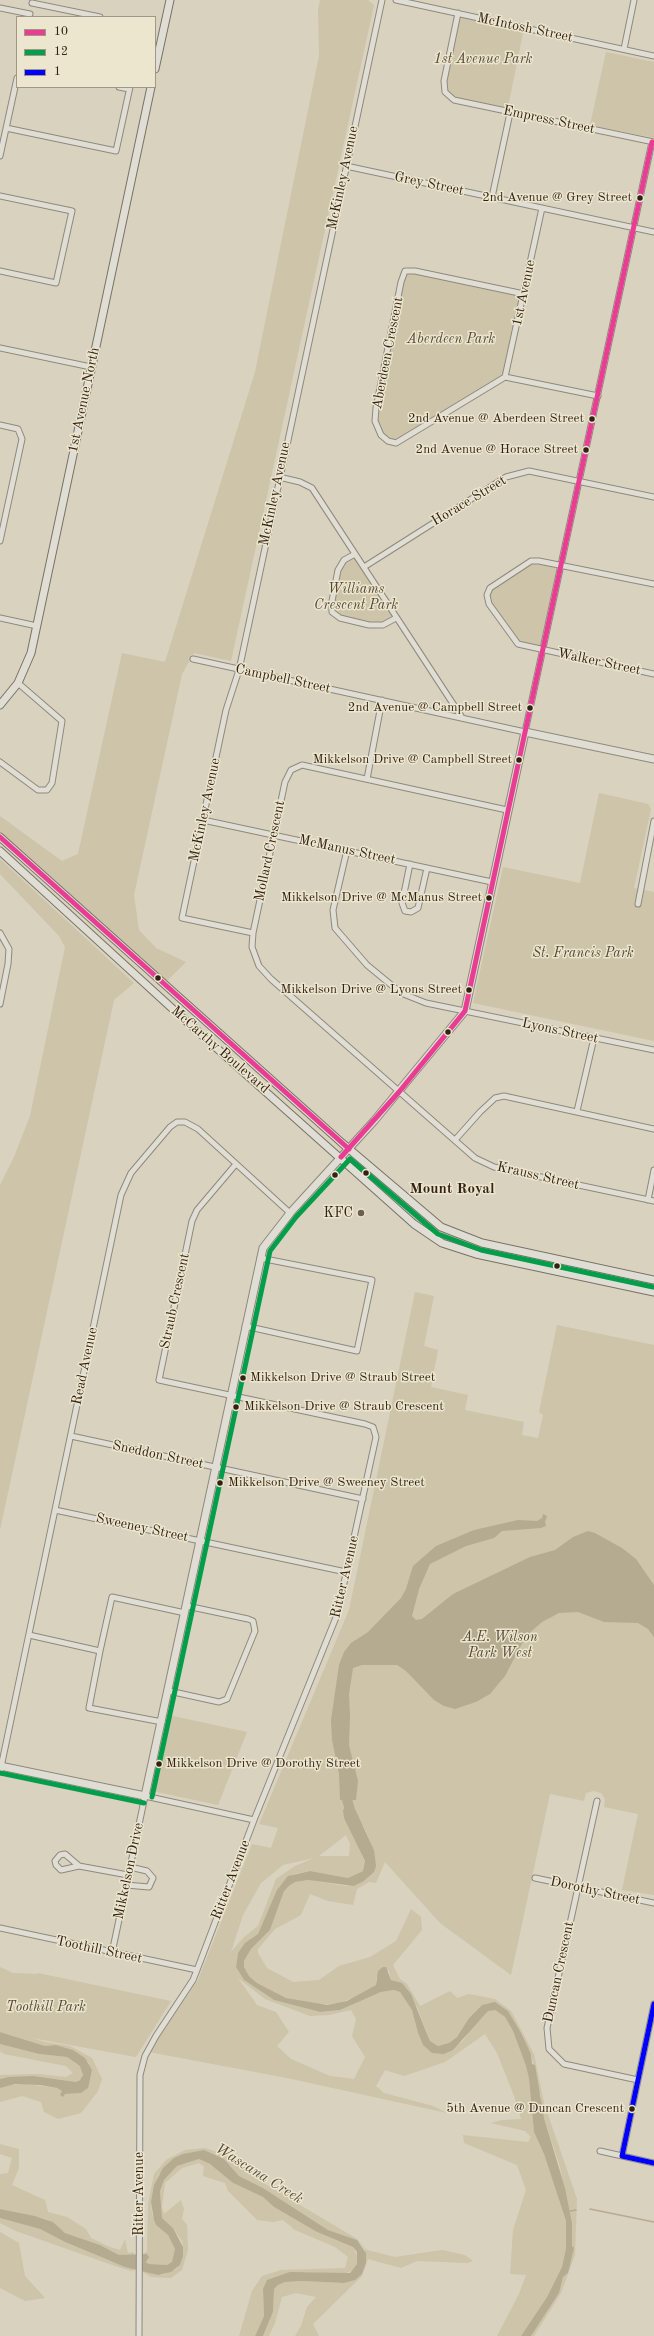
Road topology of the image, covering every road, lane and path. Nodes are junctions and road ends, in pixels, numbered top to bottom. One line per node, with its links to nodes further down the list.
1 (170, 0): 12 (main road)
2 (382, 0): 20 (street, McKinley Avenue)
3 (396, 0): 7 (street, McIntosh Street)
4 (634, 0): 10 (street)
5 (33, 1): 8 (street); 9 (street)
6 (0, 8): 8 (street)
7 (458, 13): 10 (street, McIntosh Street); 16 (street, Empress Street)
8 (30, 16)
9 (96, 16)
10 (624, 49): 11 (street, McIntosh Street)
11 (654, 56)
12 (156, 64)
13 (16, 83): 17 (street)
14 (130, 88): 17 (street)
15 (151, 88): 29 (main road, 1st Avenue North)
16 (510, 113): 18 (street, Empress Street); 22 (street)
17 (6, 128): 19 (street)
18 (653, 142): 24 (street)
19 (0, 156)
20 (346, 166): 22 (street, Grey Street); 33 (street, McKinley Avenue)
21 (0, 196): 26 (street)
22 (492, 197): 23 (street, Grey Street)
23 (542, 208): 24 (street, Grey Street); 27 (street, 1st Avenue)
24 (634, 228): 25 (street, Grey Street); 31 (street)
25 (654, 232)
26 (0, 271)
27 (524, 294): 30 (street, 1st Avenue); 30 (street, Aberdeen Crescent)
28 (0, 348): 29 (street)
29 (91, 367): 43 (main road, 1st Avenue North)
30 (505, 377): 31 (street)
31 (598, 396): 34 (street)
32 (0, 425): 36 (street)
33 (279, 477): 37 (street); 46 (street, McKinley Avenue)
34 (580, 482): 35 (street, Horace Street); 38 (street); 39 (street, Horace Street)
35 (654, 497)
36 (0, 541)
37 (355, 554): 39 (street); 42 (street)
38 (561, 566): 40 (street); 44 (street); 44 (street, Walker Street)
39 (364, 567): 42 (street)
40 (654, 584)
41 (0, 618): 43 (street)
42 (396, 618): 51 (street)
43 (36, 626): 48 (main road, 1st Avenue North)
44 (543, 650): 47 (street, Walker Street); 52 (street)
45 (193, 659): 46 (street, Campbell Street)
46 (240, 670): 49 (street, Campbell Street); 57 (street, McKinley Avenue)
47 (654, 674)
48 (18, 683): 50 (main road, 1st Avenue North); 54 (street)
49 (382, 700): 51 (street, Campbell Street); 55 (street)
50 (0, 705)
51 (461, 716): 52 (street, Campbell Street)
52 (525, 732): 53 (main road, Campbell Street); 56 (main road, Mikkelson Drive)
53 (654, 759)
54 (0, 762)
55 (367, 779): 56 (street, Mollard Crescent); 59 (street, Mollard Crescent)
56 (507, 810): 66 (main road, Mikkelson Drive)
57 (202, 820): 59 (street, McManus Street); 69 (street, McKinley Avenue)
58 (654, 821): 61 (street)
59 (274, 835): 62 (street, McManus Street); 69 (street, Mollard Crescent)
60 (0, 837): 78 (main road, McCarthy Boulevard)
61 (652, 845): 67 (street)
62 (347, 850): 64 (street, McManus Street); 71 (street, Lyons Street)
63 (0, 851): 79 (main road, McCarthy Boulevard)
64 (410, 864): 65 (street, McManus Street); 65 (street)
65 (427, 868): 66 (street, McManus Street)
66 (492, 882): 71 (main road, Mikkelson Drive)
67 (638, 904)
68 (0, 933): 70 (street)
69 (253, 934): 74 (street, Mollard Crescent)
70 (0, 1004)
71 (465, 1011): 72 (street, Lyons Street); 74 (main road, Mikkelson Drive)
72 (594, 1038): 73 (street, Lyons Street); 75 (street)
73 (654, 1050)
74 (399, 1092): 77 (street, Krauss Street); 78 (main road, Mikkelson Drive)
75 (577, 1111): 76 (street); 77 (street)
76 (654, 1129)
77 (455, 1140): 82 (street, Krauss Street)
78 (349, 1149): 79 (main road, Mikkelson Drive); 86 (main road, McCarthy Boulevard)
79 (341, 1157): 84 (main road, Mikkelson Drive); 87 (main road, McCarthy Boulevard)
80 (236, 1164): 84 (street, Read Avenue); 89 (street, Straub Crescent); 90 (street, Read Avenue)
81 (654, 1170): 82 (street)
82 (648, 1200): 83 (street, Krauss Street)
83 (654, 1201)
84 (290, 1213): 85 (main road, Mikkelson Drive)
85 (260, 1258): 88 (main road, Mikkelson Drive); 88 (street)
86 (654, 1280)
87 (654, 1292)
88 (245, 1326): 89 (main road, Mikkelson Drive)
89 (230, 1396): 91 (main road, Mikkelson Drive); 92 (street, Ritter Avenue)
90 (71, 1436): 91 (street, Sneddon Street); 93 (street, Read Avenue)
91 (215, 1467): 92 (street, Sneddon Street); 94 (main road, Mikkelson Drive)
92 (363, 1499): 95 (street, Ritter Avenue)
93 (55, 1510): 94 (street, Sweeney Street); 97 (street, Read Avenue)
94 (201, 1541): 95 (street, Sweeney Street); 96 (main road, Mikkelson Drive)
95 (346, 1572): 104 (street, Ritter Avenue)
96 (186, 1609): 98 (street); 99 (main road, Mikkelson Drive); 99 (street)
97 (29, 1636): 98 (street); 101 (street, Read Avenue)
98 (100, 1652): 100 (street)
99 (169, 1691): 100 (main road, Mikkelson Drive)
100 (162, 1722): 102 (main road, Mikkelson Drive)
101 (0, 1768): 102 (main road)
102 (145, 1796): 104 (street); 106 (street, Mikkelson Drive)
103 (597, 1801): 110 (street, Duncan Crescent)
104 (254, 1820): 114 (street, Ritter Avenue)
105 (80, 1866): 107 (street)
106 (130, 1867): 107 (street, Mikkelson Drive); 109 (street)
107 (128, 1875): 109 (street, Mikkelson Drive)
108 (535, 1878): 110 (street, Dorothy Street)
109 (126, 1885): 113 (street, Mikkelson Drive)
110 (577, 1887): 111 (street, Dorothy Street); 116 (street, Duncan Crescent)
111 (654, 1904)
112 (0, 1928): 113 (street, Toothill Street)
113 (112, 1953): 114 (street, Toothill Street)
114 (197, 1970): 120 (street, Ritter Avenue)
115 (654, 2004): 116 (street)
116 (638, 2080): 118 (street)
117 (600, 2151): 118 (street)
118 (622, 2156): 119 (street)
119 (654, 2163)
120 (139, 2336)

